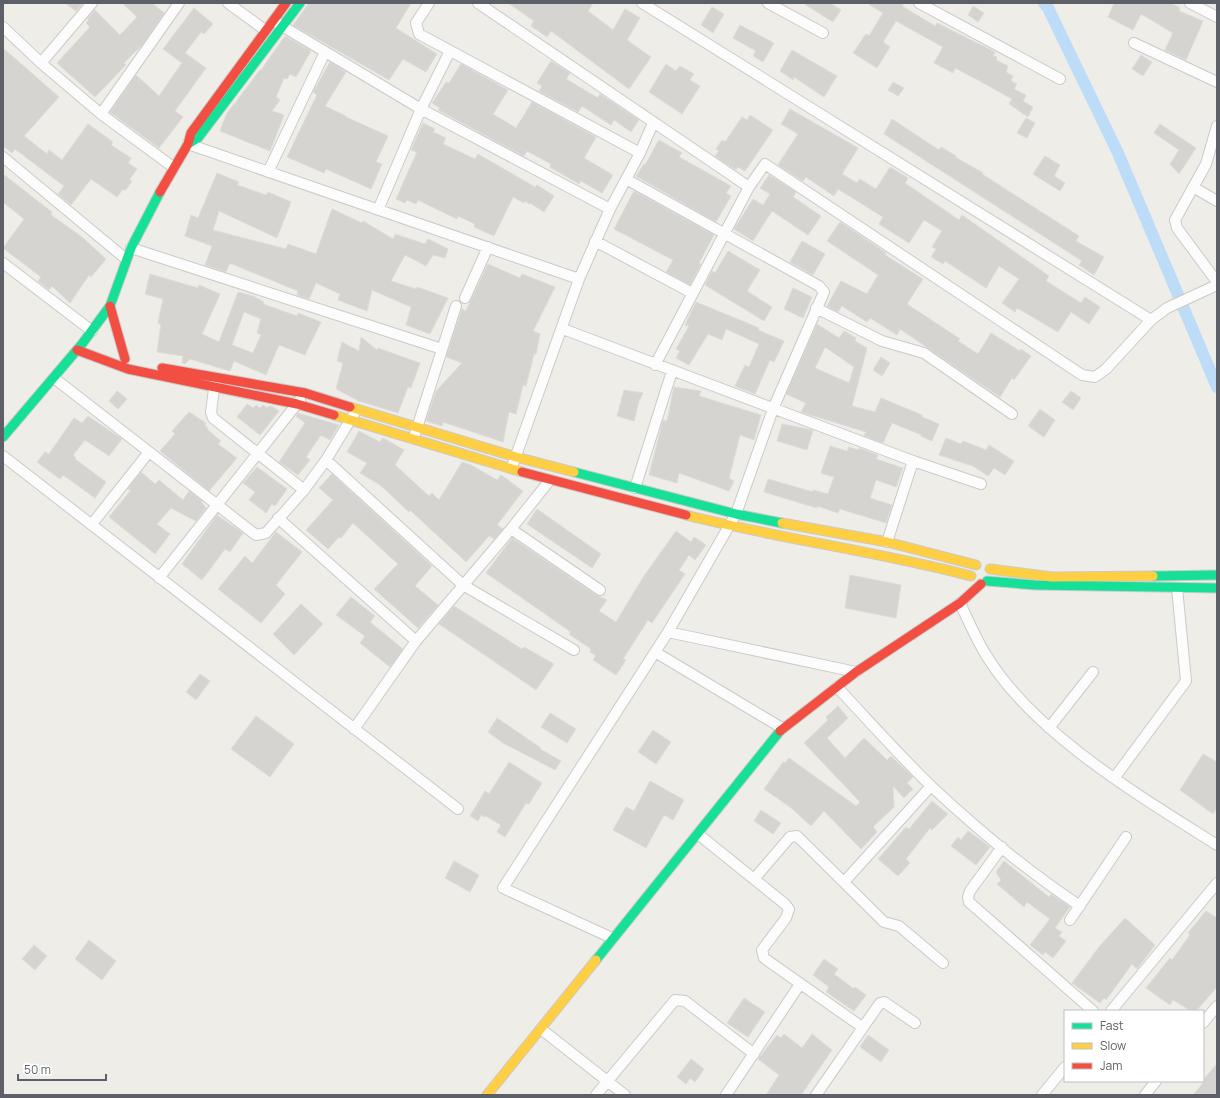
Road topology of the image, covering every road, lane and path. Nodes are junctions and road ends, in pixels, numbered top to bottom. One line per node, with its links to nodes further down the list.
1 (92, 3): 21 (street)
2 (179, 3): 25 (street)
3 (228, 3): 16 (street)
4 (286, 3): 13 (street)
5 (300, 3): 14 (street)
6 (429, 3): 19 (street)
7 (478, 3): 26 (street)
8 (642, 3): 53 (street)
9 (768, 3): 17 (street)
10 (919, 3): 22 (street)
11 (1190, 3): 12 (street)
12 (1217, 18)
13 (272, 20): 14 (street); 16 (street)
14 (281, 26): 20 (street); 28 (street)
15 (3, 27): 21 (street)
16 (266, 30): 28 (street)
17 (823, 33)
18 (1134, 43): 23 (street)
19 (450, 51): 24 (street); 29 (street)
20 (325, 52): 24 (street); 32 (street)
21 (41, 63): 25 (street)
22 (1060, 79)
23 (1217, 82)
24 (421, 109): 37 (street); 38 (street)
25 (101, 114): 31 (street)
26 (653, 123): 29 (street); 34 (street)
27 (1217, 128): 35 (street)
28 (188, 144): 31 (street); 32 (street)
29 (640, 153): 33 (street)
30 (3, 157): 43 (street)
31 (172, 166): 42 (street)
32 (268, 172): 38 (street)
33 (626, 179): 37 (street); 39 (street)
34 (749, 187): 39 (street); 53 (street)
35 (1193, 187): 36 (street); 46 (street)
36 (1217, 202)
37 (610, 209): 40 (street)
38 (378, 210): 41 (street)
39 (724, 232): 48 (street); 52 (street)
40 (595, 241): 45 (street); 48 (street)
41 (488, 247): 45 (street); 49 (street)
42 (131, 248): 43 (street); 57 (street)
43 (126, 259): 50 (street)
44 (3, 263): 55 (street)
45 (579, 279): 54 (street)
46 (1217, 282)
47 (1217, 285): 53 (street)
48 (692, 293): 59 (street)
49 (465, 298)
50 (110, 306): 55 (street); 58 (street)
51 (456, 306): 57 (street)
52 (816, 308): 66 (street); 67 (street)
53 (1151, 320)
54 (563, 329): 59 (street); 75 (street)
55 (92, 330): 56 (street)
56 (80, 347): 58 (street); 61 (street); 62 (street)
57 (442, 349): 69 (street)
58 (125, 360): 62 (street)
59 (655, 365): 60 (street)
60 (672, 371): 66 (street); 81 (street)
61 (54, 378): 70 (street); 72 (street)
62 (215, 382): 63 (street); 64 (street); 73 (street)
63 (305, 393): 64 (street); 65 (street)
64 (297, 404): 68 (street); 73 (street)
65 (357, 409): 68 (street); 69 (street)
66 (773, 409): 77 (street); 84 (street)
67 (1012, 414)
68 (351, 419): 71 (street); 76 (street)
69 (418, 427): 71 (street); 75 (street)
70 (3, 437)
71 (414, 438): 78 (street)
72 (149, 452): 83 (street); 86 (street)
73 (258, 454): 82 (street); 83 (street)
74 (3, 456): 86 (street)
75 (516, 456): 78 (street); 81 (street)
76 (326, 460): 82 (street); 99 (street)
77 (913, 461): 80 (street); 89 (street)
78 (512, 468): 79 (street)
79 (550, 480): 87 (street); 88 (street)
80 (981, 484)
81 (635, 488): 84 (street)
82 (304, 490): 85 (street)
83 (217, 506): 85 (street); 96 (street)
84 (736, 514): 87 (street); 89 (street)
85 (278, 518): 105 (street)
86 (92, 524): 96 (street)
87 (729, 526): 91 (street); 104 (street)
88 (511, 529): 99 (street); 102 (street)
89 (887, 542): 90 (street)
90 (924, 552): 91 (street); 92 (street)
91 (922, 563): 95 (street)
92 (976, 565): 93 (street); 95 (street)
93 (990, 569): 97 (street); 98 (street)
94 (1217, 575): 97 (street)
95 (971, 576): 98 (street)
96 (159, 578): 113 (street)
97 (1052, 581): 98 (street); 100 (street)
98 (984, 583): 103 (street)
99 (463, 584): 105 (street); 106 (street)
100 (1177, 588): 101 (street); 114 (street)
101 (1217, 588)
102 (600, 590)
103 (960, 603): 108 (street); 112 (street)
104 (668, 632): 107 (street); 108 (street)
105 (416, 641): 113 (street)
106 (574, 650)
107 (655, 652): 111 (street); 126 (street)
108 (856, 672): 110 (street)
109 (1093, 672): 112 (street)
110 (837, 687): 111 (street); 115 (street)
111 (782, 728): 117 (street)
112 (1050, 728): 114 (street)
113 (354, 729): 116 (street)
114 (1114, 777): 119 (street)
115 (931, 786): 120 (street); 122 (street)
116 (458, 809)
117 (698, 834): 121 (street); 126 (street)
118 (1126, 837): 124 (street)
119 (1217, 845)
120 (1002, 847): 124 (street); 130 (street)
121 (754, 879): 122 (street); 128 (street)
122 (844, 882): 127 (street)
123 (1217, 882): 131 (street)
124 (1080, 906): 125 (street)
125 (1070, 920)
126 (612, 938): 135 (street)
127 (943, 963)
128 (800, 984): 134 (street); 136 (street)
129 (1217, 1006): 132 (street)
130 (1092, 1010)
131 (1112, 1010)
132 (1204, 1022)
133 (915, 1023): 134 (street)
134 (862, 1027): 144 (street)
135 (541, 1029): 138 (street); 140 (street)
136 (754, 1054): 138 (street); 143 (street)
137 (1064, 1068): 145 (street)
138 (607, 1081): 141 (street); 142 (street)
139 (1155, 1082): 146 (street)
140 (487, 1095)
141 (596, 1095)
142 (625, 1095)
143 (726, 1095)
144 (816, 1095)
145 (1042, 1095)
146 (1145, 1095)

